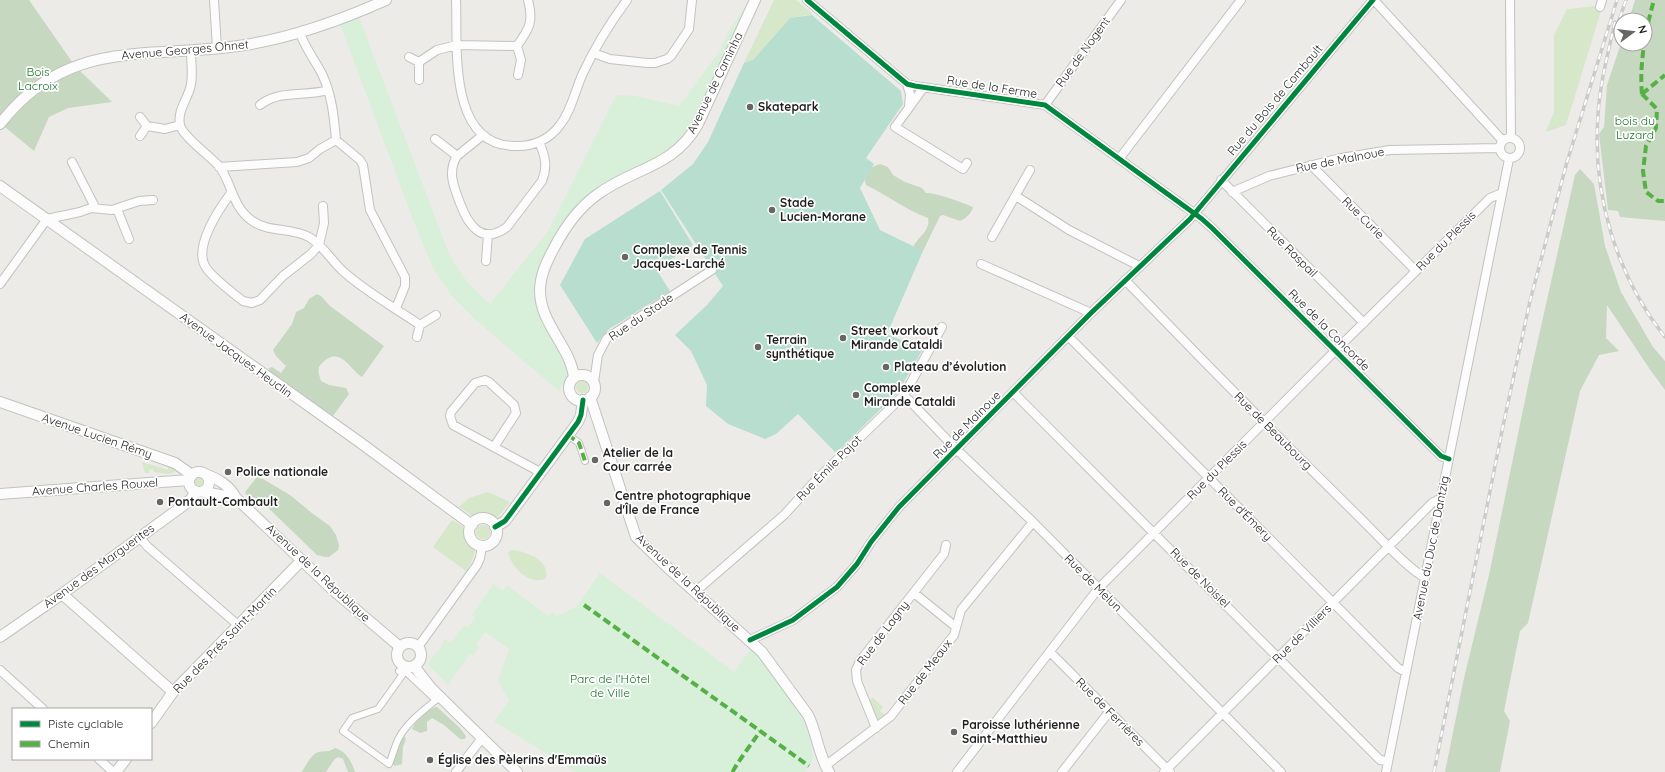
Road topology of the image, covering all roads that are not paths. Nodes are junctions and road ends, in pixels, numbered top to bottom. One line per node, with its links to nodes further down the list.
1 (214, 0): 17 (street)
2 (386, 0): 14 (street, Avenue Georges Ohnet)
3 (456, 0): 15 (street)
4 (528, 0): 16 (street)
5 (627, 0): 19 (street)
6 (692, 0): 19 (street)
7 (755, 0): 80 (street, Avenue de Caminha)
8 (760, 0): 80 (street, Avenue de Caminha)
9 (807, 0): 24 (street)
10 (1121, 0): 28 (street, Rue de Nogent)
11 (1241, 0): 41 (street)
12 (1373, 0): 39 (street); 48 (street, Rue du Bois de Combault)
13 (1510, 0): 39 (street)
14 (300, 33): 17 (street, Avenue Georges Ohnet); 26 (street)
15 (457, 45): 16 (street); 21 (street); 34 (street)
16 (517, 46): 22 (street)
17 (217, 48): 18 (street, Avenue Georges Ohnet)
18 (191, 51): 31 (street, Avenue Georges Ohnet); 33 (street)
19 (593, 53): 38 (street)
20 (409, 57): 21 (street)
21 (419, 62): 23 (street)
22 (518, 75)
23 (419, 80)
24 (907, 84): 25 (street, Rue de la Ferme); 29 (street)
25 (924, 87): 28 (street, Rue de la Ferme); 29 (street)
26 (328, 90): 27 (street); 37 (street)
27 (260, 105)
28 (1045, 105): 41 (street, Rue de la Ferme)
29 (909, 107): 44 (street)
30 (140, 117): 32 (street)
31 (0, 124)
32 (147, 126): 33 (street); 35 (street)
33 (180, 126): 46 (street)
34 (483, 135): 38 (street); 40 (street)
35 (140, 136)
36 (435, 139): 40 (street)
37 (336, 140): 46 (street); 71 (street)
38 (539, 142): 60 (street)
39 (1505, 142): 42 (street); 42 (street); 45 (street, Rue de Malnoue)
40 (457, 156): 60 (street)
41 (1119, 159): 58 (street, Rue de la Ferme)
42 (1509, 159): 52 (street, Avenue du Duc de Dantzig)
43 (72, 162): 56 (street)
44 (967, 163)
45 (1311, 165): 50 (street, Rue de Malnoue); 68 (street, Rue Curie)
46 (219, 167): 51 (street)
47 (1030, 170): 53 (street)
48 (1221, 180): 50 (street, Rue Raspail); 58 (street, Rue du Bois de Combault)
49 (0, 186): 59 (street, Avenue Jacques Heuclin)
50 (1232, 192): 74 (street, Rue Raspail)
51 (231, 193): 63 (street); 63 (street)
52 (1502, 193): 68 (street, Rue du Plessis); 90 (street, Avenue du Duc de Dantzig)
53 (1016, 196): 61 (street); 66 (street)
54 (153, 200): 57 (street)
55 (323, 206): 63 (street)
56 (95, 207): 57 (street); 59 (street)
57 (117, 210): 62 (street)
58 (1194, 214): 66 (street, Rue de Malnoue); 79 (street, Rue de la Concorde)
59 (47, 219): 70 (street); 101 (street, Avenue Jacques Heuclin)
60 (488, 234): 64 (street)
61 (992, 237)
62 (130, 239)
63 (319, 245): 71 (street)
64 (486, 261)
65 (981, 264): 72 (street)
66 (1139, 266): 69 (street, Rue de Malnoue)
67 (712, 270): 81 (street, Rue du Stade)
68 (1416, 271): 74 (street, Rue du Plessis)
69 (1126, 280): 72 (street, Rue de Malnoue); 86 (street, Rue de Beaubourg)
70 (0, 284)
71 (396, 308): 75 (street)
72 (1091, 313): 77 (street, Rue de Malnoue)
73 (436, 315): 75 (street)
74 (1364, 323): 79 (street, Rue du Plessis)
75 (420, 325): 78 (street)
76 (942, 327): 83 (street, Rue Émile Pajot)
77 (1068, 336): 82 (street, Rue de Malnoue); 95 (street, Rue d'Émery)
78 (417, 337)
79 (1336, 351): 86 (street, Rue du Plessis); 90 (street, Rue de la Concorde)
80 (578, 376): 81 (street); 84 (street)
81 (594, 382): 84 (street)
82 (1013, 392): 89 (street, Rue de Malnoue); 103 (street, Rue de Noisiel)
83 (904, 394): 89 (street, Rue de Melun); 111 (street, Rue Émile Pajot)
84 (587, 399): 87 (street); 111 (street, Avenue de la République)
85 (0, 402): 94 (street, Avenue Lucien Rémy)
86 (1265, 423): 95 (street, Rue du Plessis); 107 (street, Rue de Beaubourg)
87 (568, 435): 91 (street); 92 (street)
88 (494, 447): 88 (street); 92 (street)
89 (956, 449): 100 (street, Rue de Melun); 118 (street, Rue de Malnoue)
90 (1449, 459): 99 (street, Avenue du Duc de Dantzig)
91 (585, 461)
92 (540, 472): 102 (street)
93 (205, 474): 94 (street); 96 (street); 98 (street, Avenue de la République)
94 (191, 477): 96 (street); 97 (street, Avenue Charles Rouxel)
95 (1209, 478): 103 (street, Rue du Plessis); 114 (street, Rue d'Émery)
96 (199, 492): 98 (street); 104 (street, Avenue des Marguerites)
97 (0, 494)
98 (236, 498): 108 (street, Avenue de la République)
99 (1441, 498): 107 (street, Rue de Villiers); 109 (street, Avenue du Duc de Dantzig)
100 (1033, 522): 110 (street, Rue de Melun); 116 (street, Rue de Meaux)
101 (472, 525): 102 (street); 105 (street)
102 (495, 527): 105 (street)
103 (1154, 533): 110 (street, Rue du Plessis); 122 (street, Rue de Noisiel)
104 (139, 537): 113 (street, Avenue des Marguerites); 115 (street)
105 (482, 546): 120 (street)
106 (946, 546): 112 (street, Rue de Lagny)
107 (1389, 546): 109 (street, Rue de Beaubourg); 114 (street, Rue de Villiers)
108 (302, 560): 115 (street, Rue des Prés Saint-Martin); 119 (street, Avenue de la République)
109 (1425, 577): 125 (street, Avenue du Duc de Dantzig)
110 (1098, 589): 121 (street, Rue du Plessis); 130 (street, Rue de Melun)
111 (695, 592): 118 (street, Avenue de la République)
112 (914, 593): 116 (street); 132 (street, Rue de Lagny)
113 (62, 594): 117 (street, Avenue des Marguerites); 126 (street)
114 (1333, 603): 122 (street, Rue de Villiers); 125 (street, Rue d'Émery)
115 (238, 625): 126 (street, Rue des Prés Saint-Martin)
116 (956, 627): 132 (street, Rue de Meaux)
117 (0, 636)
118 (750, 640): 137 (street, Avenue de la République)
119 (400, 647): 120 (street); 123 (street)
120 (418, 647): 123 (street)
121 (1050, 652): 129 (street, Rue de Ferrières); 142 (street, Rue du Plessis)
122 (1278, 657): 130 (street, Rue de Villiers); 136 (street, Rue de Noisiel)
123 (414, 666): 133 (street)
124 (0, 670): 128 (street)
125 (1406, 672): 136 (street, Avenue du Duc de Dantzig)
126 (173, 692): 131 (street, Rue des Prés Saint-Martin)
127 (434, 702): 127 (street)
128 (42, 708)
129 (1109, 712): 139 (street, Rue de Ferrières); 143 (street)
130 (1222, 713): 139 (street, Rue de Villiers); 144 (street, Rue de Melun)
131 (152, 722)
132 (876, 728): 137 (street, Rue de Meaux)
133 (482, 738): 140 (street); 141 (street)
134 (101, 760): 138 (street)
135 (125, 760): 138 (street)
136 (1388, 761): 145 (street, Avenue du Duc de Dantzig)
137 (827, 769)
138 (118, 771)
139 (1167, 771)
140 (456, 772)
141 (517, 772)
142 (957, 772)
143 (1062, 772)
144 (1281, 772)
145 (1386, 772)

